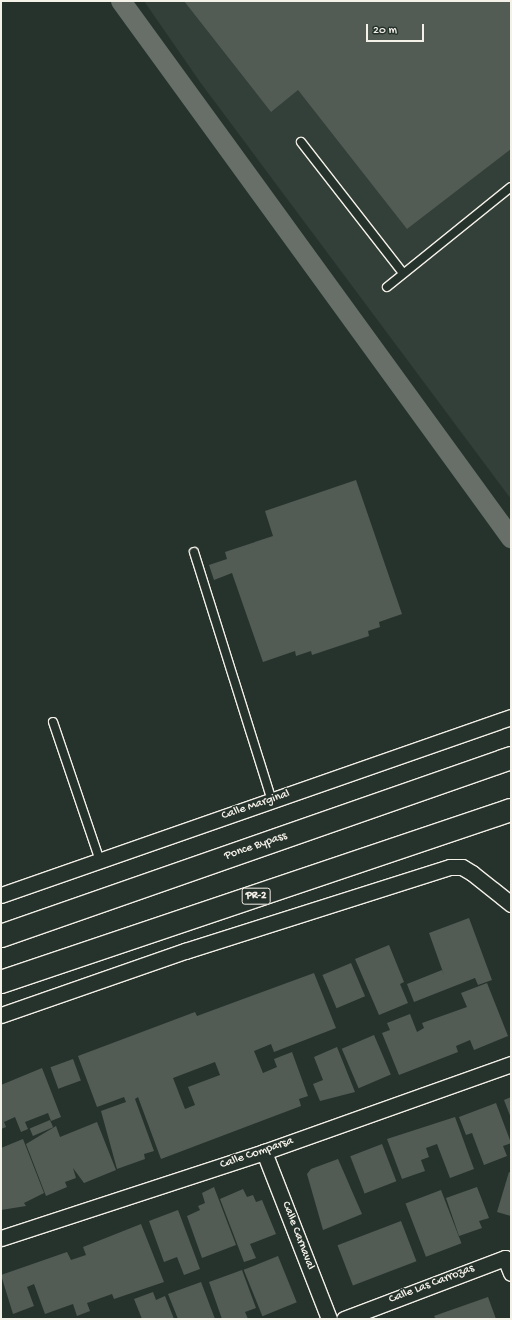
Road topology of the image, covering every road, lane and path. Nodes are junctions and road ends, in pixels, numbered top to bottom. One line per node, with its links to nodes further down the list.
1 (301, 142): 3 (lane)
2 (511, 187): 3 (lane)
3 (403, 273): 4 (lane)
4 (387, 287)
5 (194, 552): 9 (lane)
6 (511, 717): 9 (street, Calle Marginal)
7 (52, 722): 11 (lane)
8 (511, 758): 14 (highway, Ponce Bypass)
9 (272, 800): 11 (street, Calle Marginal)
10 (511, 810): 15 (highway, PR-2)
11 (100, 861): 12 (street, Calle Marginal)
12 (1, 895)
13 (511, 904): 16 (street)
14 (1, 936)
15 (1, 982)
16 (1, 1016)
17 (511, 1064): 18 (street, Calle Comparsa)
18 (264, 1152): 19 (street, Calle Comparsa); 21 (street, Calle Carnaval)
19 (1, 1238)
20 (511, 1273): 22 (street, Calle Las Carrozas)
21 (329, 1319)
22 (344, 1319)

